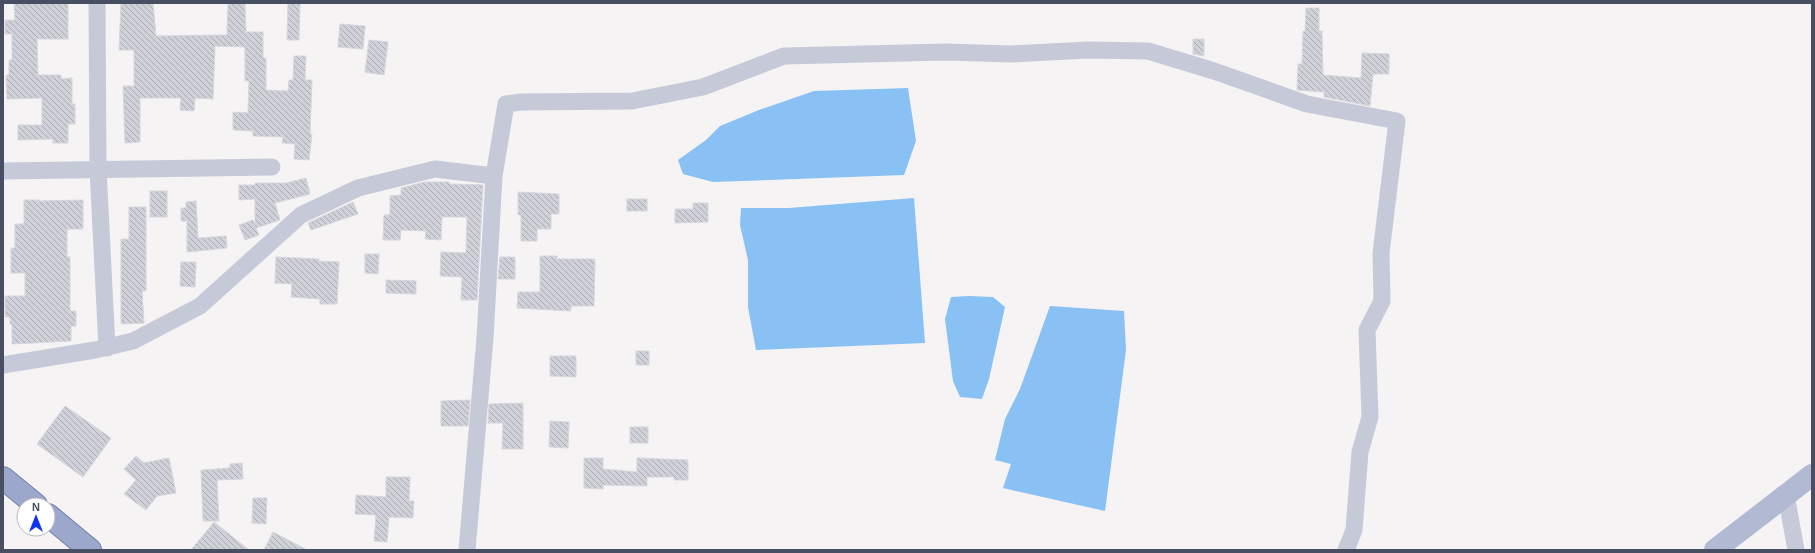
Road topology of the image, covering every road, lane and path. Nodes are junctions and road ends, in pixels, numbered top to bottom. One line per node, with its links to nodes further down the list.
1 (97, 3): 3 (street)
2 (272, 167): 3 (street)
3 (98, 169): 4 (street); 6 (street)
4 (3, 171)
5 (494, 176): 6 (street); 14 (street); 15 (street)
6 (107, 348): 7 (street)
7 (3, 365)
8 (1812, 475): 10 (main road)
9 (3, 478): 11 (highway)
10 (1786, 495): 16 (main road); 17 (street)
11 (26, 497)
12 (56, 522): 13 (highway)
13 (90, 550)
14 (467, 550)
15 (1346, 550)
16 (1715, 550)
17 (1796, 550)

